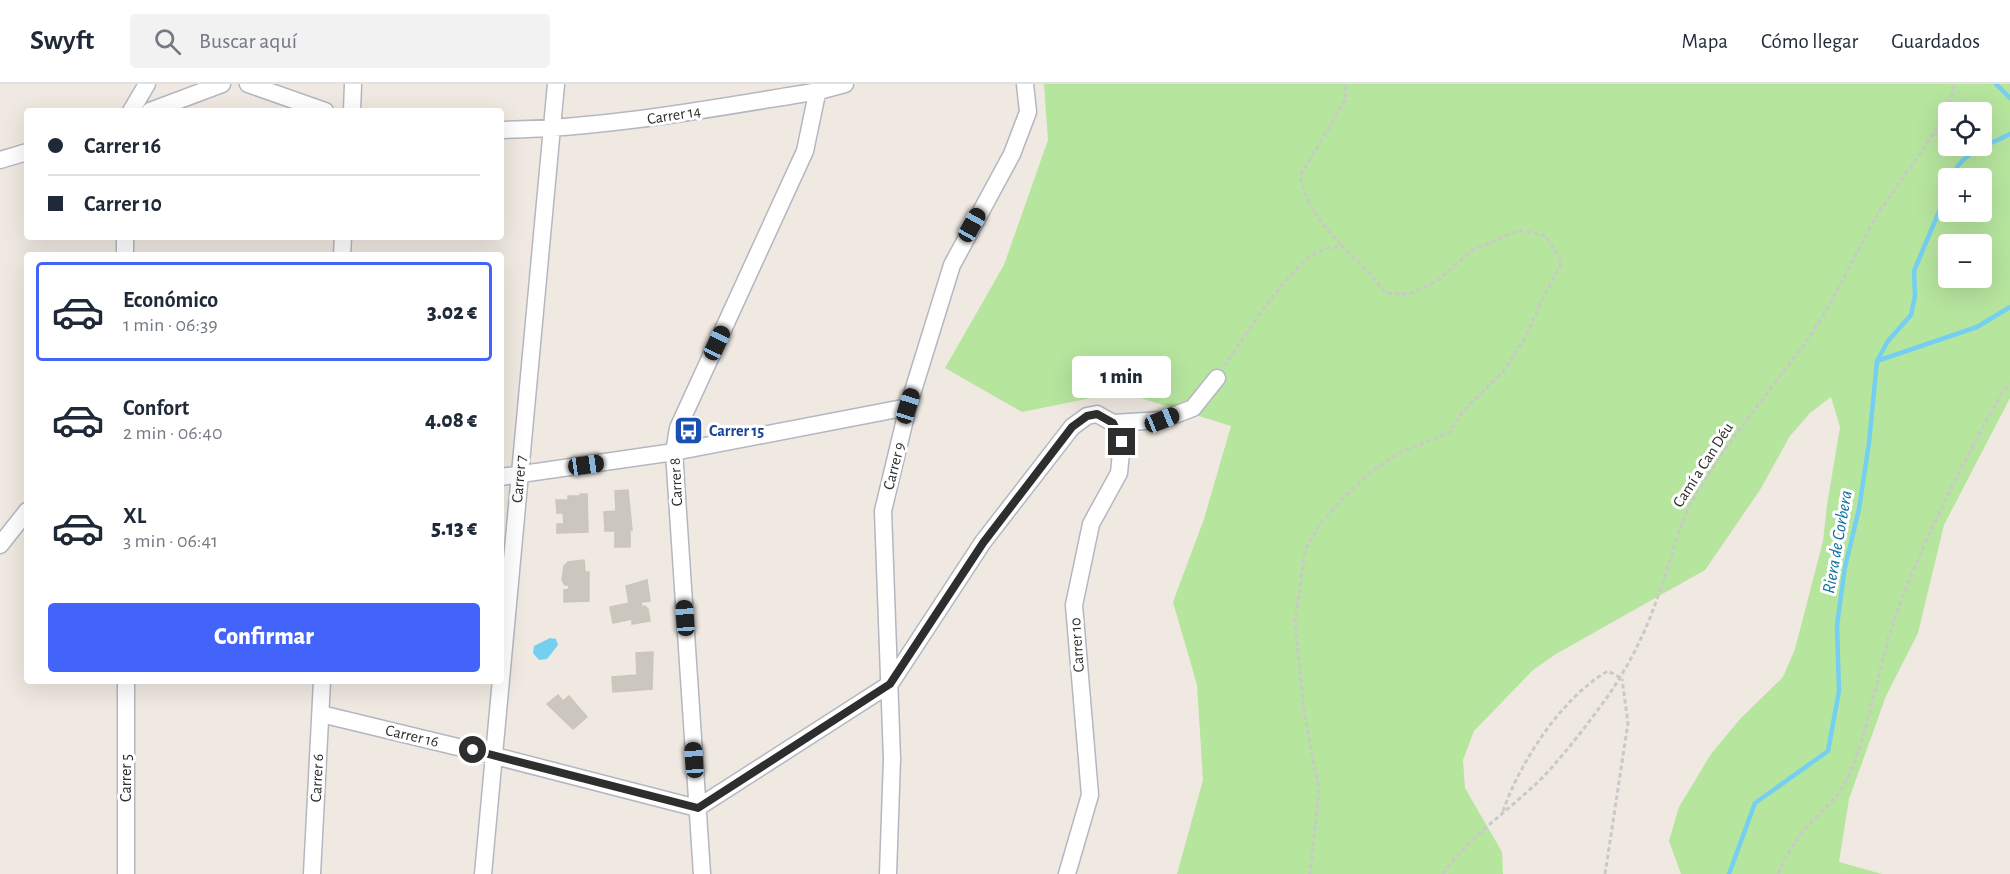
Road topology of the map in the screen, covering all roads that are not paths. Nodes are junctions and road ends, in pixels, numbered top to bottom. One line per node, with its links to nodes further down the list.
1 (147, 84): 9 (street)
2 (222, 84): 10 (street)
3 (248, 84): 11 (street)
4 (353, 84): 12 (street)
5 (556, 84): 13 (street, Carrer 7)
6 (845, 84): 8 (street, Carrer 14)
7 (1025, 84): 18 (street, Carrer 9)
8 (819, 88): 13 (street, Carrer 14); 20 (street, Carrer 8)
9 (133, 108)
10 (158, 108)
11 (316, 108)
12 (352, 108)
13 (552, 129): 14 (street, Carrer 14); 21 (street, Carrer 7)
14 (504, 130)
15 (24, 153): 16 (street)
16 (0, 160)
17 (1217, 378): 19 (street)
18 (908, 406): 20 (street); 29 (street, Carrer 9)
19 (1113, 423): 29 (street); 38 (street, Carrer 10)
20 (674, 452): 21 (street); 32 (street, Carrer 8)
21 (520, 474): 22 (street); 25 (street, Carrer 7)
22 (504, 477)
23 (24, 515): 24 (street)
24 (0, 545)
25 (504, 654)
26 (126, 684): 33 (street, Carrer 5)
27 (322, 684): 30 (street, Carrer 6)
28 (501, 684): 31 (street, Carrer 7)
29 (890, 684): 32 (street); 37 (street, Carrer 9)
30 (321, 714): 31 (street, Carrer 16); 34 (street, Carrer 6)
31 (495, 756): 32 (street, Carrer 16); 35 (street, Carrer 7)
32 (698, 808): 36 (street, Carrer 8)
33 (126, 874)
34 (312, 874)
35 (483, 874)
36 (702, 874)
37 (888, 874)
38 (1067, 874)

